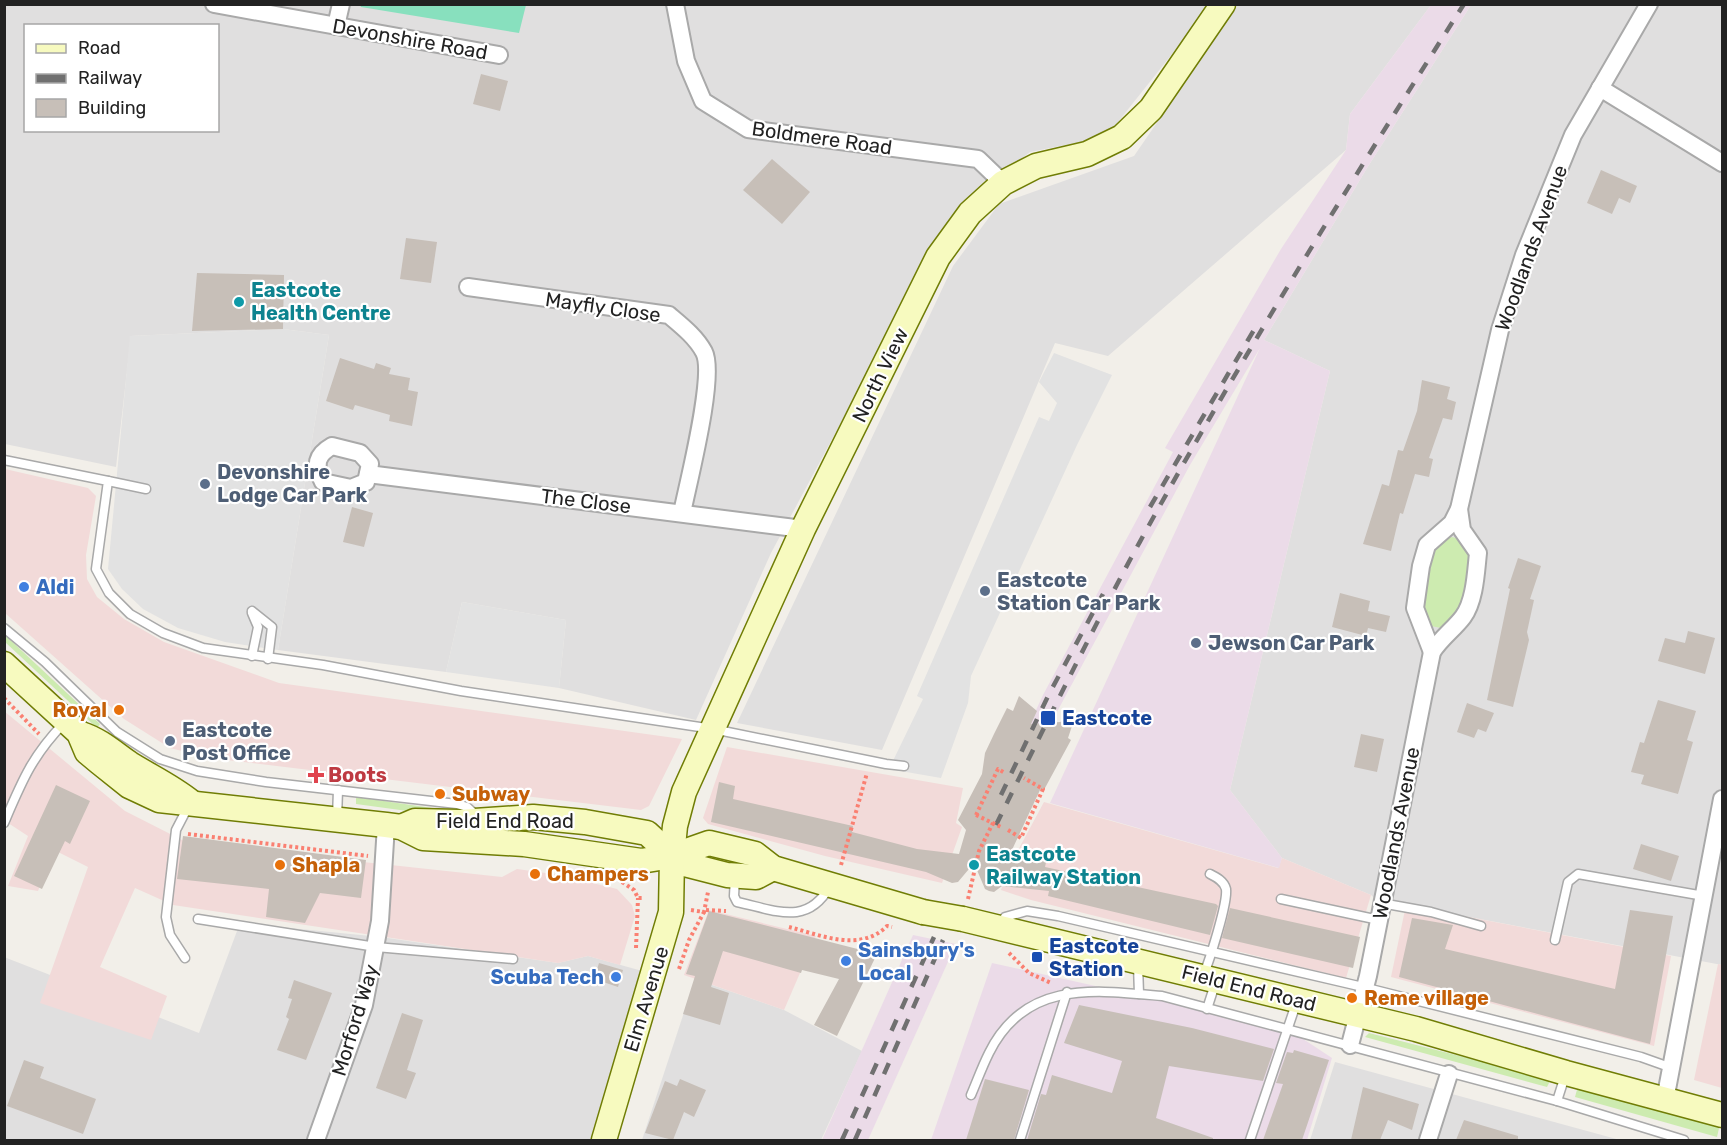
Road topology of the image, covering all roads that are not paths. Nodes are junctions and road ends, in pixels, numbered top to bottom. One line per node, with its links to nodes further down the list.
1 (214, 4): 6 (street, Devonshire Road)
2 (341, 4): 6 (street)
3 (675, 4): 10 (street, Boldmere Road)
4 (1222, 4): 10 (street, North View)
5 (1649, 4): 8 (street, Woodlands Avenue)
6 (336, 26): 7 (street, Devonshire Road)
7 (499, 56)
8 (1600, 88): 9 (street); 16 (street, Woodlands Avenue)
9 (1722, 163)
10 (1003, 183): 18 (street, North View)
11 (468, 288): 17 (street, Mayfly Close)
12 (4, 460): 14 (lane)
13 (368, 474): 17 (street, The Close)
14 (108, 481): 15 (lane); 21 (lane)
15 (146, 489)
16 (1459, 509): 20 (street, Woodlands Avenue); 20 (street, Woodlands Avenue)
17 (682, 513): 18 (street, The Close)
18 (803, 529): 25 (street, North View)
19 (4, 628): 26 (lane)
20 (1432, 652): 43 (street, Woodlands Avenue)
21 (252, 656): 22 (lane); 22 (lane)
22 (268, 659): 25 (lane)
23 (4, 664): 24 (street, Field End Road)
24 (73, 727): 26 (street, Field End Road); 30 (street, Field End Road); 33 (lane)
25 (713, 729): 27 (lane); 36 (street, North View)
26 (113, 740): 28 (lane); 30 (street, Field End Road)
27 (904, 765)
28 (338, 790): 31 (lane); 32 (lane)
29 (1722, 799): 35 (street)
30 (190, 802): 31 (street, Field End Road); 50 (lane)
31 (337, 818): 34 (street, Field End Road)
32 (481, 820): 34 (street, Field End Road); 36 (street, Field End Road)
33 (4, 823)
34 (394, 826): 36 (street, Field End Road); 48 (street, Morford Way)
35 (1720, 831): 41 (street)
36 (672, 856): 37 (street, Field End Road); 40 (street, Field End Road); 70 (street, Elm Avenue)
37 (774, 868): 38 (street, Field End Road); 40 (street, Field End Road)
38 (836, 874): 40 (lane); 46 (street, Field End Road, bridge)
39 (1210, 874): 49 (lane)
40 (735, 876)
41 (1705, 896): 47 (lane); 62 (street)
42 (1281, 899): 43 (lane)
43 (1380, 911): 45 (lane); 54 (street, Woodlands Avenue)
44 (198, 919): 48 (lane)
45 (1481, 926)
46 (999, 927): 49 (lane); 52 (street, Field End Road)
47 (1555, 940)
48 (376, 947): 51 (lane); 69 (street, Morford Way)
49 (1210, 952): 53 (lane); 54 (lane)
50 (185, 958)
51 (513, 959)
52 (1138, 961): 53 (street, Field End Road); 56 (lane)
53 (1210, 978): 57 (street, Field End Road); 58 (lane)
54 (1363, 987): 59 (street, Woodlands Avenue); 62 (lane)
55 (1067, 992): 56 (lane); 65 (lane); 71 (lane)
56 (1139, 994): 58 (lane)
57 (1297, 1000): 59 (street, Field End Road); 60 (lane)
58 (1207, 1009): 60 (lane)
59 (1358, 1014): 61 (street, Woodlands Avenue); 63 (street, Field End Road)
60 (1288, 1029): 61 (lane); 72 (lane)
61 (1350, 1045): 64 (lane)
62 (1672, 1068): 66 (street)
63 (1566, 1073): 66 (street, Field End Road); 67 (lane)
64 (1449, 1074): 67 (lane); 73 (street)
65 (971, 1095)
66 (1665, 1100): 68 (street, Field End Road)
67 (1557, 1101): 74 (lane)
68 (1722, 1115)
69 (316, 1140)
70 (604, 1140)
71 (1020, 1140)
72 (1250, 1140)
73 (1428, 1140)
74 (1684, 1140)

